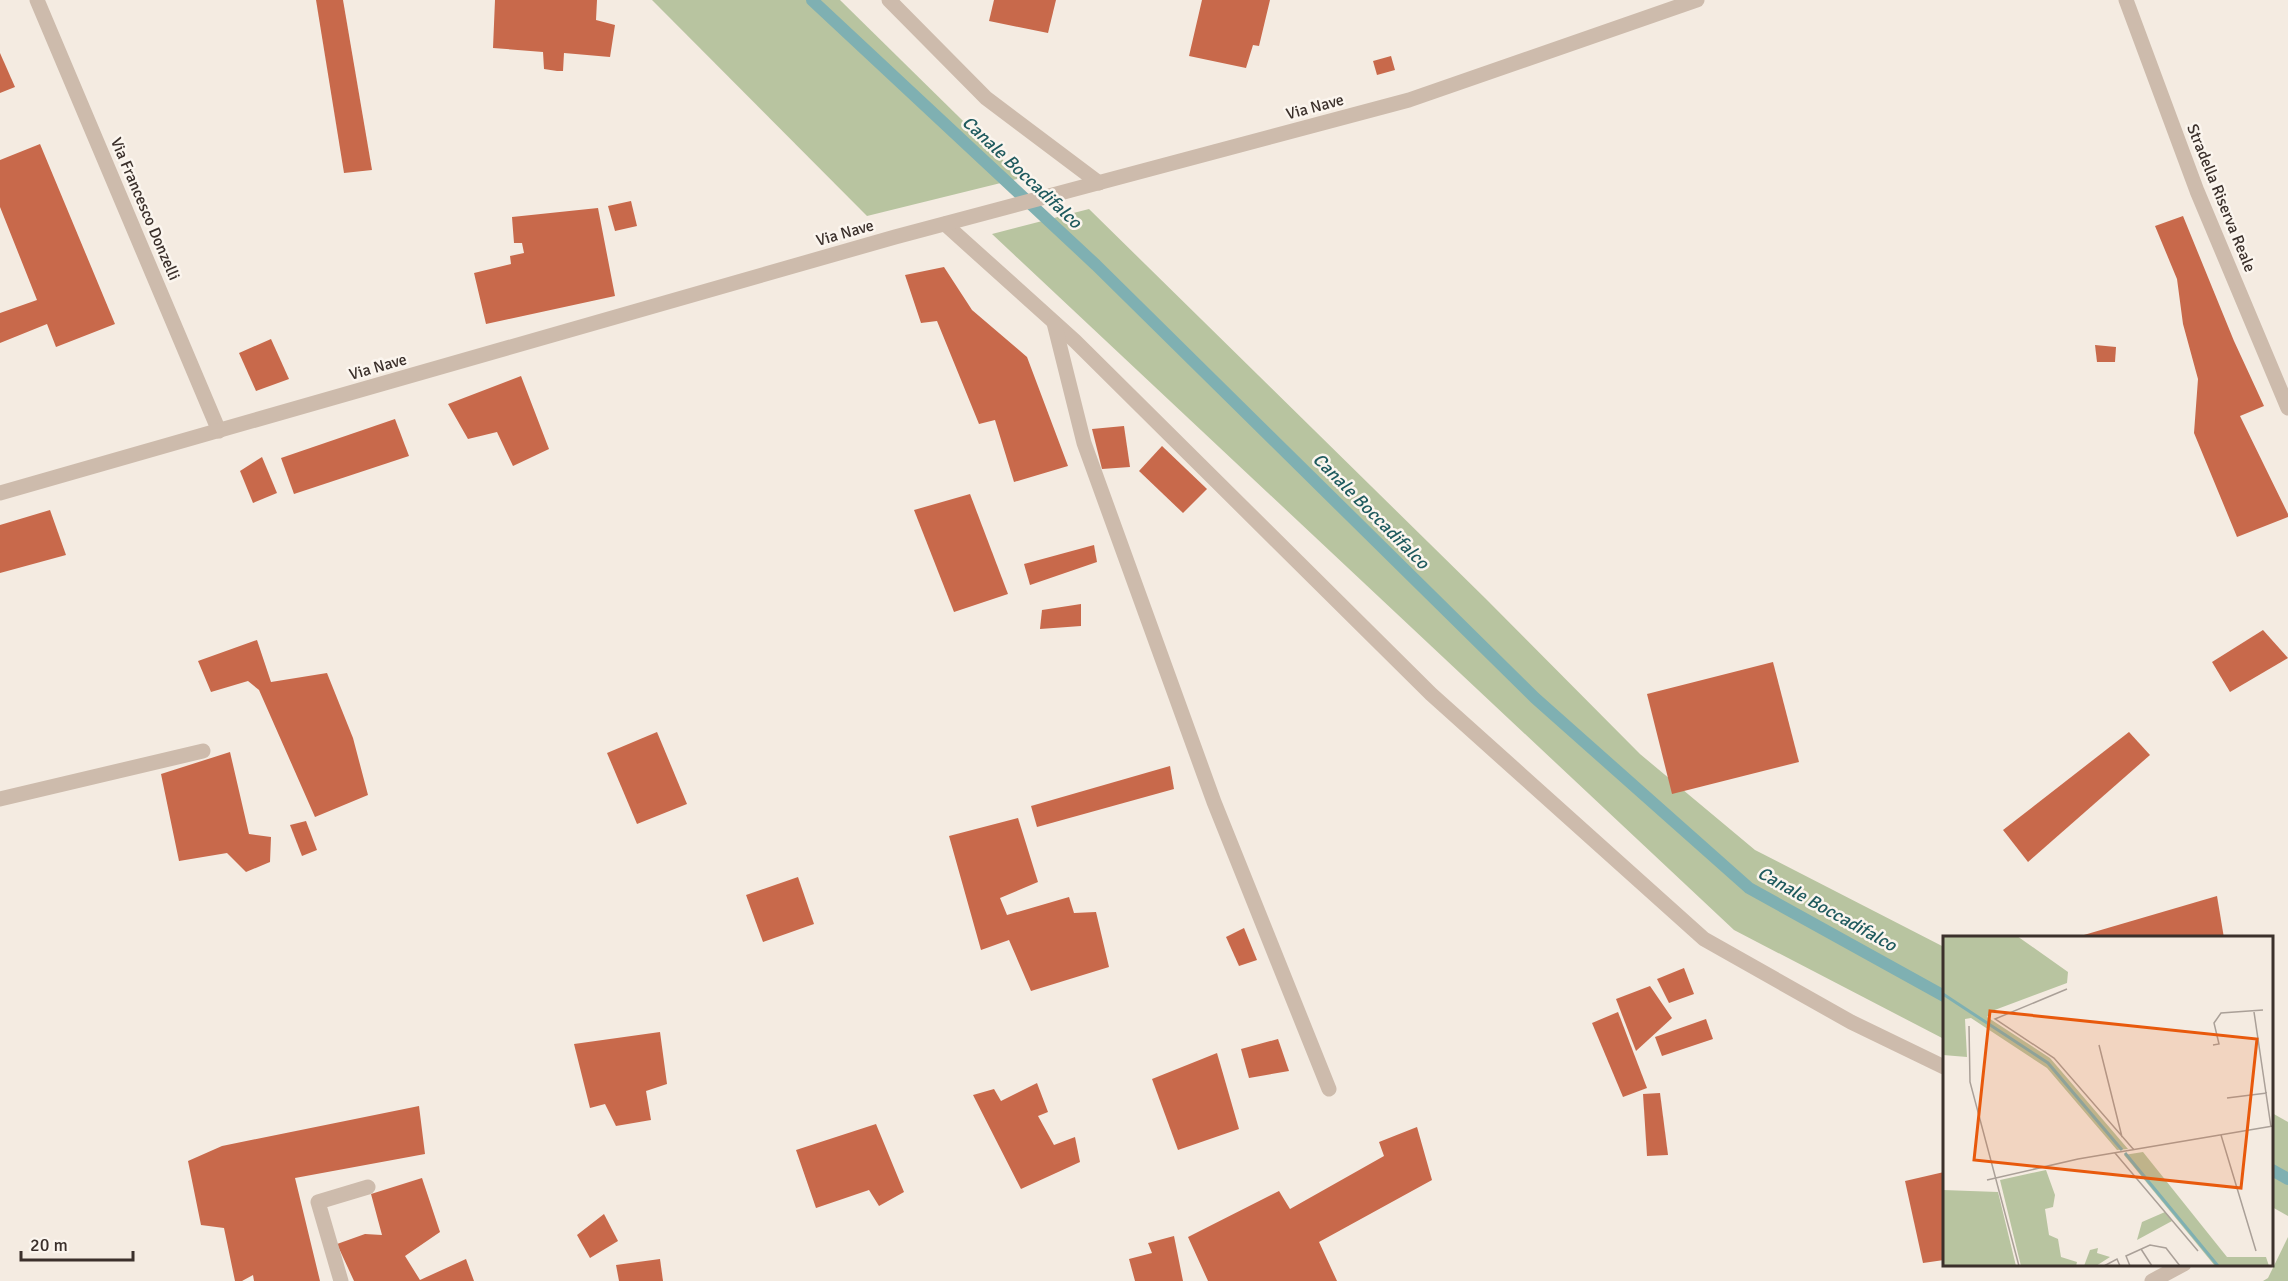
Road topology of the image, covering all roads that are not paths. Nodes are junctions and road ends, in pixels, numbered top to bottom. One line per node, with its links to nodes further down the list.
1 (37, 0): 10 (street, Via Francesco Donzelli)
2 (889, 0): 5 (street)
3 (1697, 0): 5 (street, Via Nave)
4 (2126, 0): 8 (street, Stradella Riserva Reale)
5 (1099, 183): 6 (street, Via Nave)
6 (945, 224): 7 (street); 10 (street, Via Nave)
7 (1054, 323): 14 (street); 15 (street)
8 (2282, 378): 9 (street, Stradella Riserva Reale)
9 (2288, 408)
10 (219, 431): 11 (street, Via Nave)
11 (0, 493)
12 (203, 751): 13 (street)
13 (0, 799)
14 (1943, 1067)
15 (1329, 1089)
16 (368, 1187): 18 (street)
17 (2180, 1266): 19 (street)
18 (342, 1281)
19 (2152, 1281)

